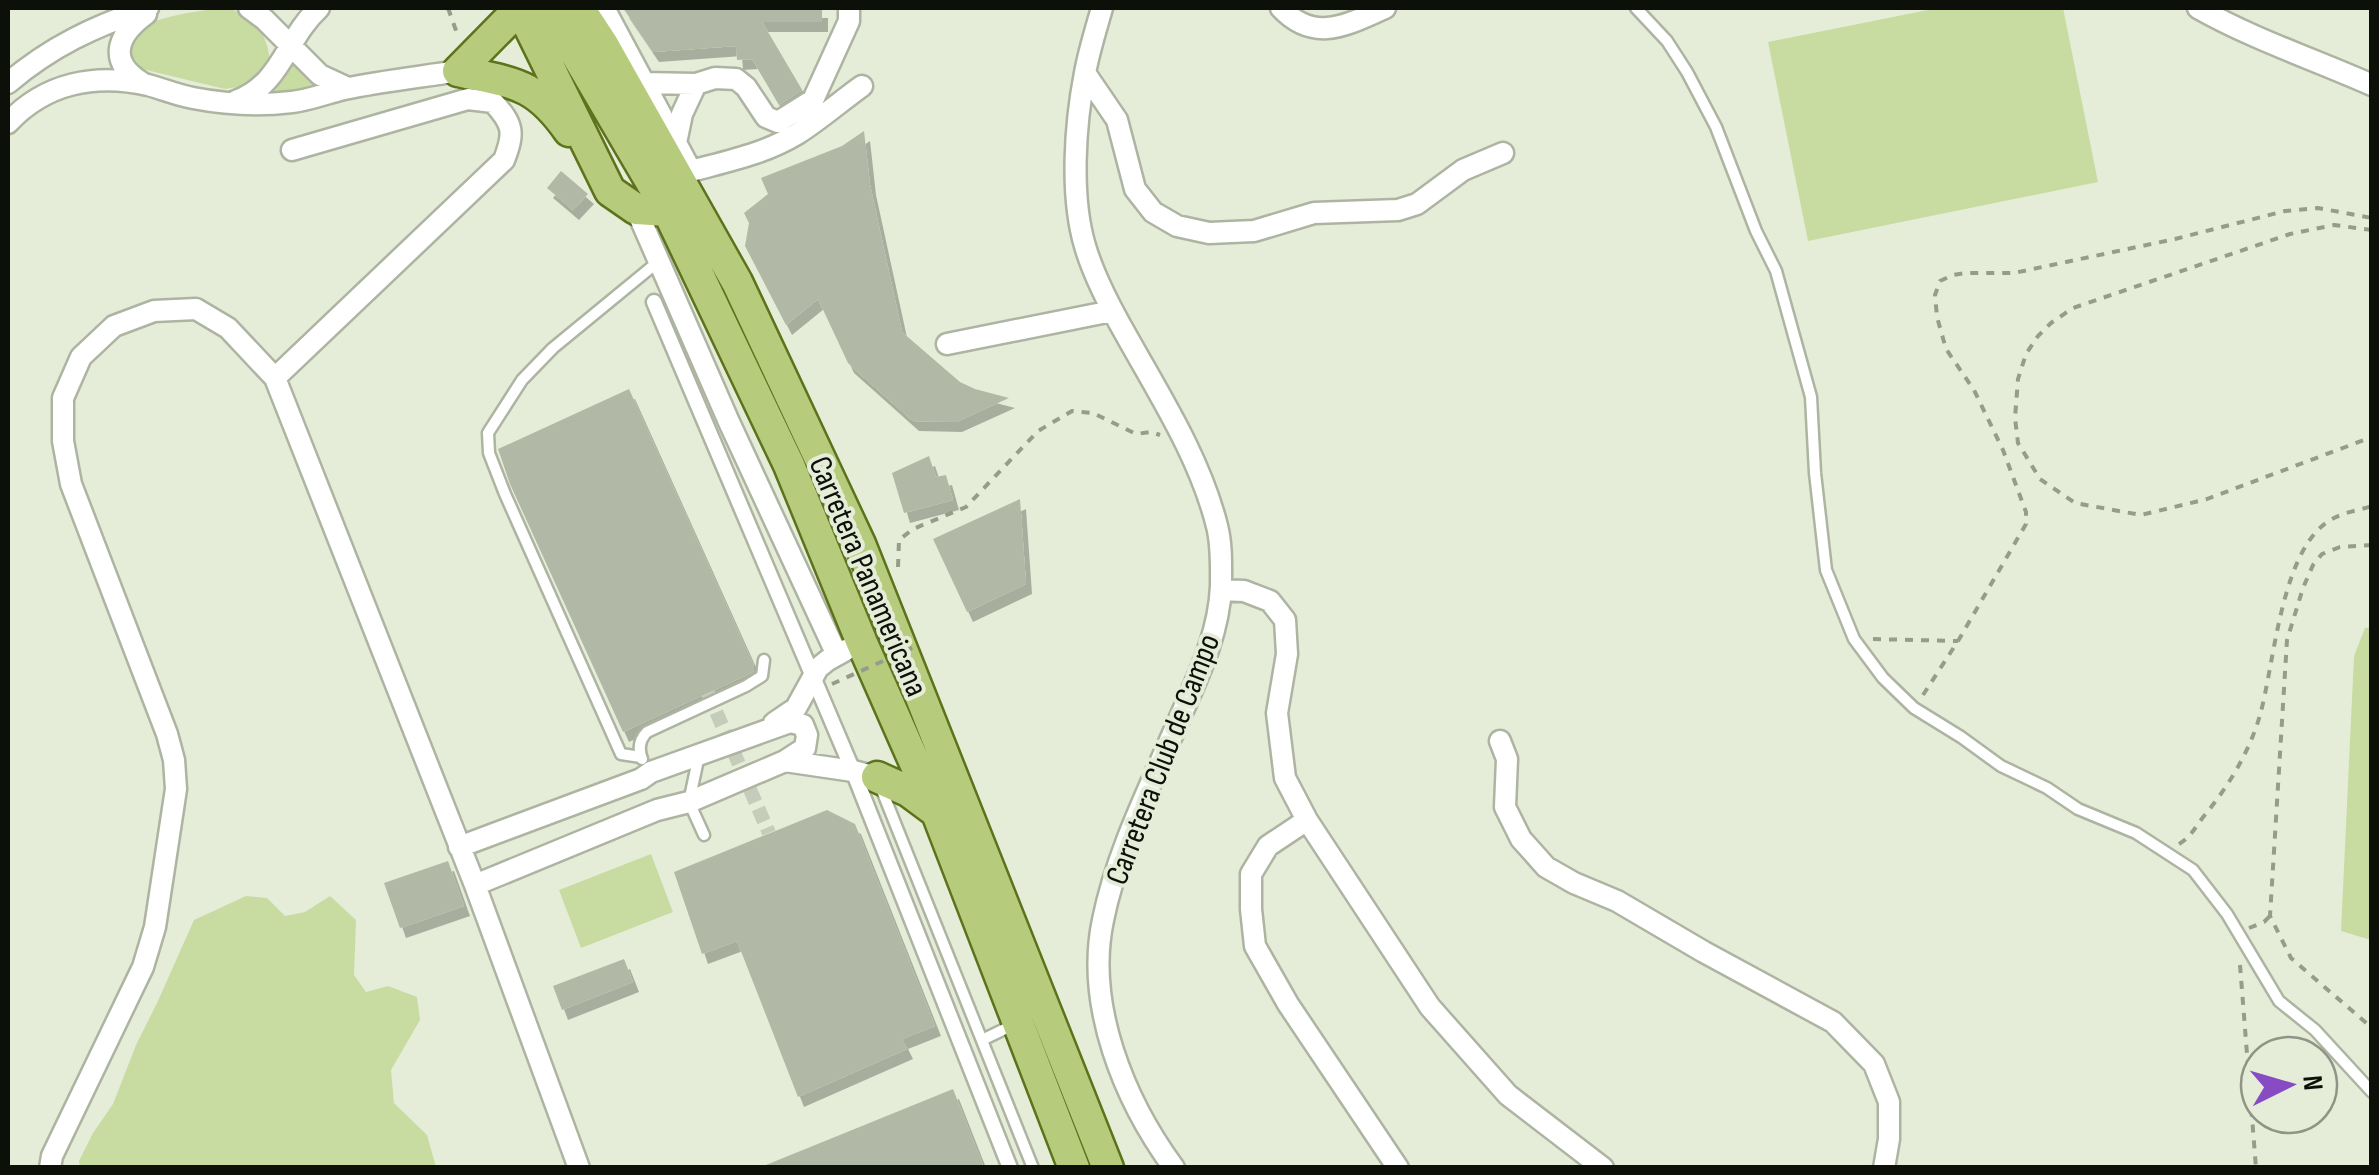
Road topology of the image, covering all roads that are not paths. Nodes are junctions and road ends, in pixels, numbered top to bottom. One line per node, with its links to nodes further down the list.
1 (148, 8): 18 (street)
2 (156, 8): 21 (street)
3 (249, 8): 15 (street)
4 (320, 8): 15 (street)
5 (520, 8): 16 (main road); 31 (main road)
6 (549, 8): 33 (main road, Carretera Panamericana)
7 (579, 8): 35 (main road, Carretera Panamericana)
8 (604, 8): 19 (street)
9 (849, 8): 20 (street)
10 (1102, 8): 17 (street, Carretera Club de Campo)
11 (1282, 8): 12 (street)
12 (1386, 8)
13 (1636, 8): 59 (lane)
14 (2198, 8): 22 (street)
15 (290, 47): 24 (street); 25 (street)
16 (458, 71): 24 (street); 31 (main road)
17 (1084, 74): 29 (street); 37 (street, Carretera Club de Campo)
18 (8, 83)
19 (644, 83): 20 (street); 27 (street)
20 (696, 84): 27 (street)
21 (146, 85): 25 (street); 26 (street)
22 (2372, 85)
23 (862, 86): 30 (street)
24 (348, 88): 25 (street)
25 (230, 104)
26 (8, 123)
27 (676, 143): 30 (street)
28 (292, 150): 39 (street)
29 (1503, 153)
30 (691, 171): 35 (main road)
31 (610, 191): 32 (main road)
32 (636, 209): 33 (main road); 34 (street)
33 (668, 212): 41 (main road, Carretera Panamericana)
34 (659, 261): 41 (street); 48 (lane)
35 (736, 282): 65 (main road, Carretera Panamericana)
36 (654, 302): 43 (street)
37 (1112, 311): 38 (street); 40 (street, Carretera Club de Campo)
38 (947, 344)
39 (275, 378): 55 (street); 60 (street)
40 (1221, 590): 53 (street); 66 (street, Carretera Club de Campo)
41 (850, 649): 43 (street); 52 (main road, Carretera Panamericana)
42 (764, 660): 48 (lane)
43 (822, 681): 44 (street); 49 (street)
44 (762, 731): 46 (street); 47 (street)
45 (1500, 741): 69 (street)
46 (699, 754): 48 (street); 50 (lane)
47 (784, 761): 49 (street); 50 (street)
48 (644, 770): 51 (street); 55 (street)
49 (865, 774): 52 (main road); 58 (lane); 62 (street)
50 (689, 802): 51 (street); 54 (lane)
51 (656, 810): 56 (street)
52 (937, 813): 57 (main road, Carretera Panamericana)
53 (1307, 820): 67 (street); 68 (street)
54 (704, 836)
55 (459, 847): 56 (street)
56 (475, 884): 61 (street)
57 (1019, 1022): 58 (lane); 64 (main road, Carretera Panamericana)
58 (982, 1040): 63 (lane)
59 (2372, 1092)
60 (50, 1168)
61 (579, 1168)
62 (1010, 1168)
63 (1033, 1168)
64 (1074, 1168)
65 (1108, 1168)
66 (1174, 1168)
67 (1398, 1168)
68 (1602, 1168)
69 (1884, 1168)

